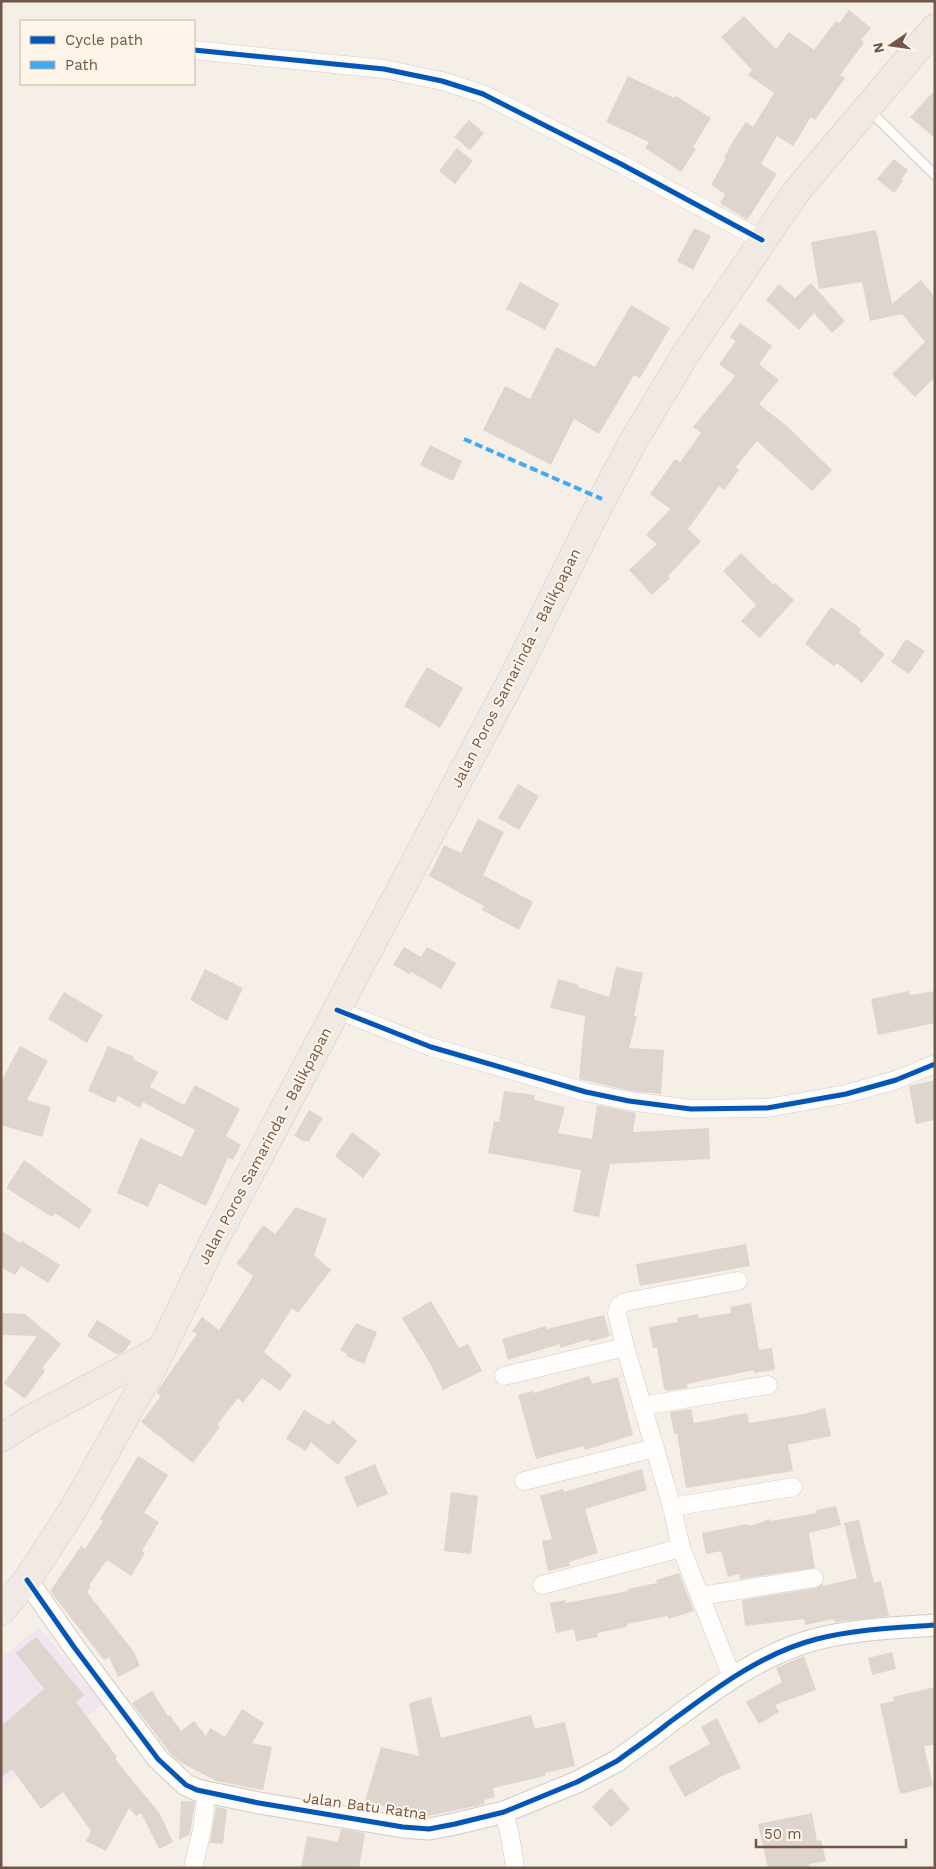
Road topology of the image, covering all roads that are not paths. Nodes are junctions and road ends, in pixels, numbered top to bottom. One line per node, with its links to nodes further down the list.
1 (935, 28): 3 (highway, Jalan Poros Samarinda - Balikpapan)
2 (195, 50): 5 (street)
3 (866, 107): 4 (lane); 5 (highway, Jalan Poros Samarinda - Balikpapan)
4 (935, 175)
5 (762, 240): 6 (highway, Jalan Poros Samarinda - Balikpapan)
6 (337, 1010): 7 (street); 10 (highway, Jalan Poros Samarinda - Balikpapan)
7 (935, 1064)
8 (738, 1281): 9 (street)
9 (625, 1347): 11 (street); 13 (street)
10 (162, 1349): 14 (highway); 21 (highway, Jalan Poros Samarinda - Balikpapan)
11 (504, 1376)
12 (768, 1385): 13 (street)
13 (642, 1406): 15 (street)
14 (1, 1438)
15 (655, 1448): 16 (street); 18 (street)
16 (524, 1480)
17 (793, 1487): 18 (street)
18 (672, 1507): 19 (street)
19 (681, 1548): 22 (street); 23 (street)
20 (814, 1578): 23 (street)
21 (26, 1580): 24 (highway, Jalan Poros Samarinda - Balikpapan); 27 (street, Jalan Batu Ratna)
22 (542, 1585)
23 (701, 1596): 26 (street)
24 (1, 1611)
25 (935, 1625): 26 (street, Jalan Batu Ratna)
26 (732, 1677): 28 (street, Jalan Batu Ratna)
27 (207, 1793): 28 (street, Jalan Batu Ratna); 29 (street)
28 (504, 1812): 30 (street)
29 (193, 1868)
30 (515, 1868)

